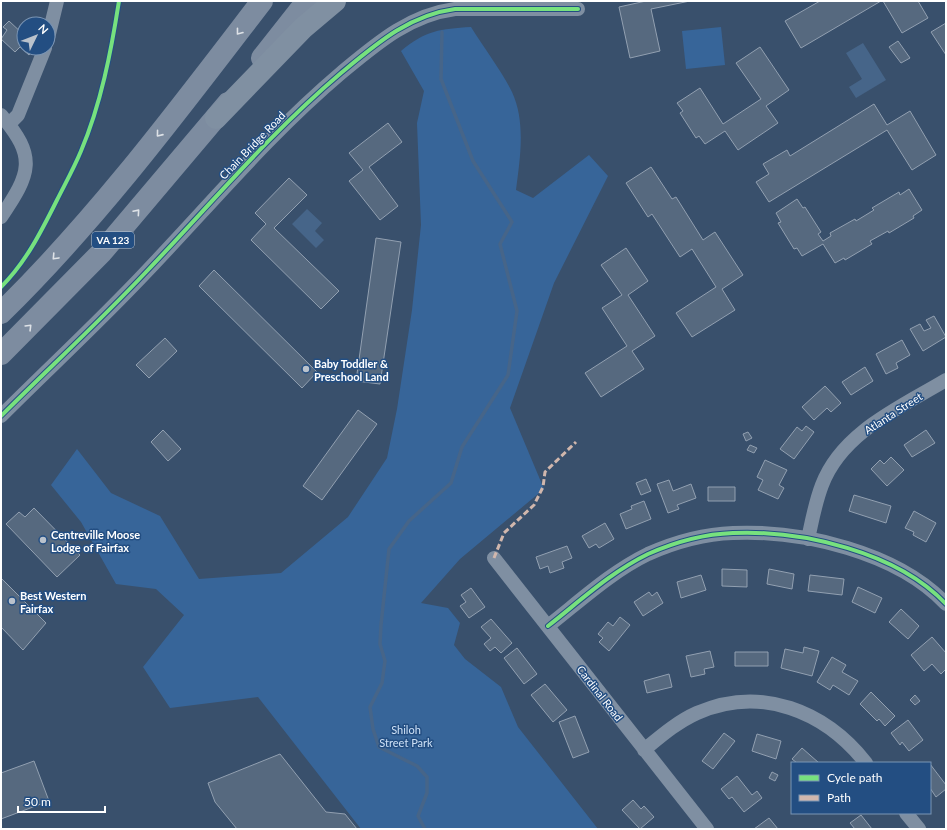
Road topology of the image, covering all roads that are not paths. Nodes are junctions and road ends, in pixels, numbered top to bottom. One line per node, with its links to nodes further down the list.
1 (57, 1): 6 (street)
2 (262, 1): 11 (main road, VA 123, one-way to 11)
3 (307, 1): 8 (main road, VA 123)
4 (335, 1): 8 (highway)
5 (578, 9): 14 (street, Chain Bridge Road)
6 (53, 16)
7 (42, 56): 9 (street)
8 (216, 118): 12 (main road, VA 123, one-way to 8)
9 (5, 119): 10 (street)
10 (1, 217)
11 (1, 313)
12 (1, 354)
13 (946, 380): 15 (street, Atlanta Street)
14 (1, 416)
15 (808, 539): 17 (street); 18 (street)
16 (494, 558): 18 (street, Cardinal Road)
17 (946, 604)
18 (548, 626): 19 (street, Cardinal Road)
19 (644, 750): 20 (street); 22 (street, Cardinal Road)
20 (865, 762)
21 (907, 814): 23 (street)
22 (707, 829)
23 (919, 829)

